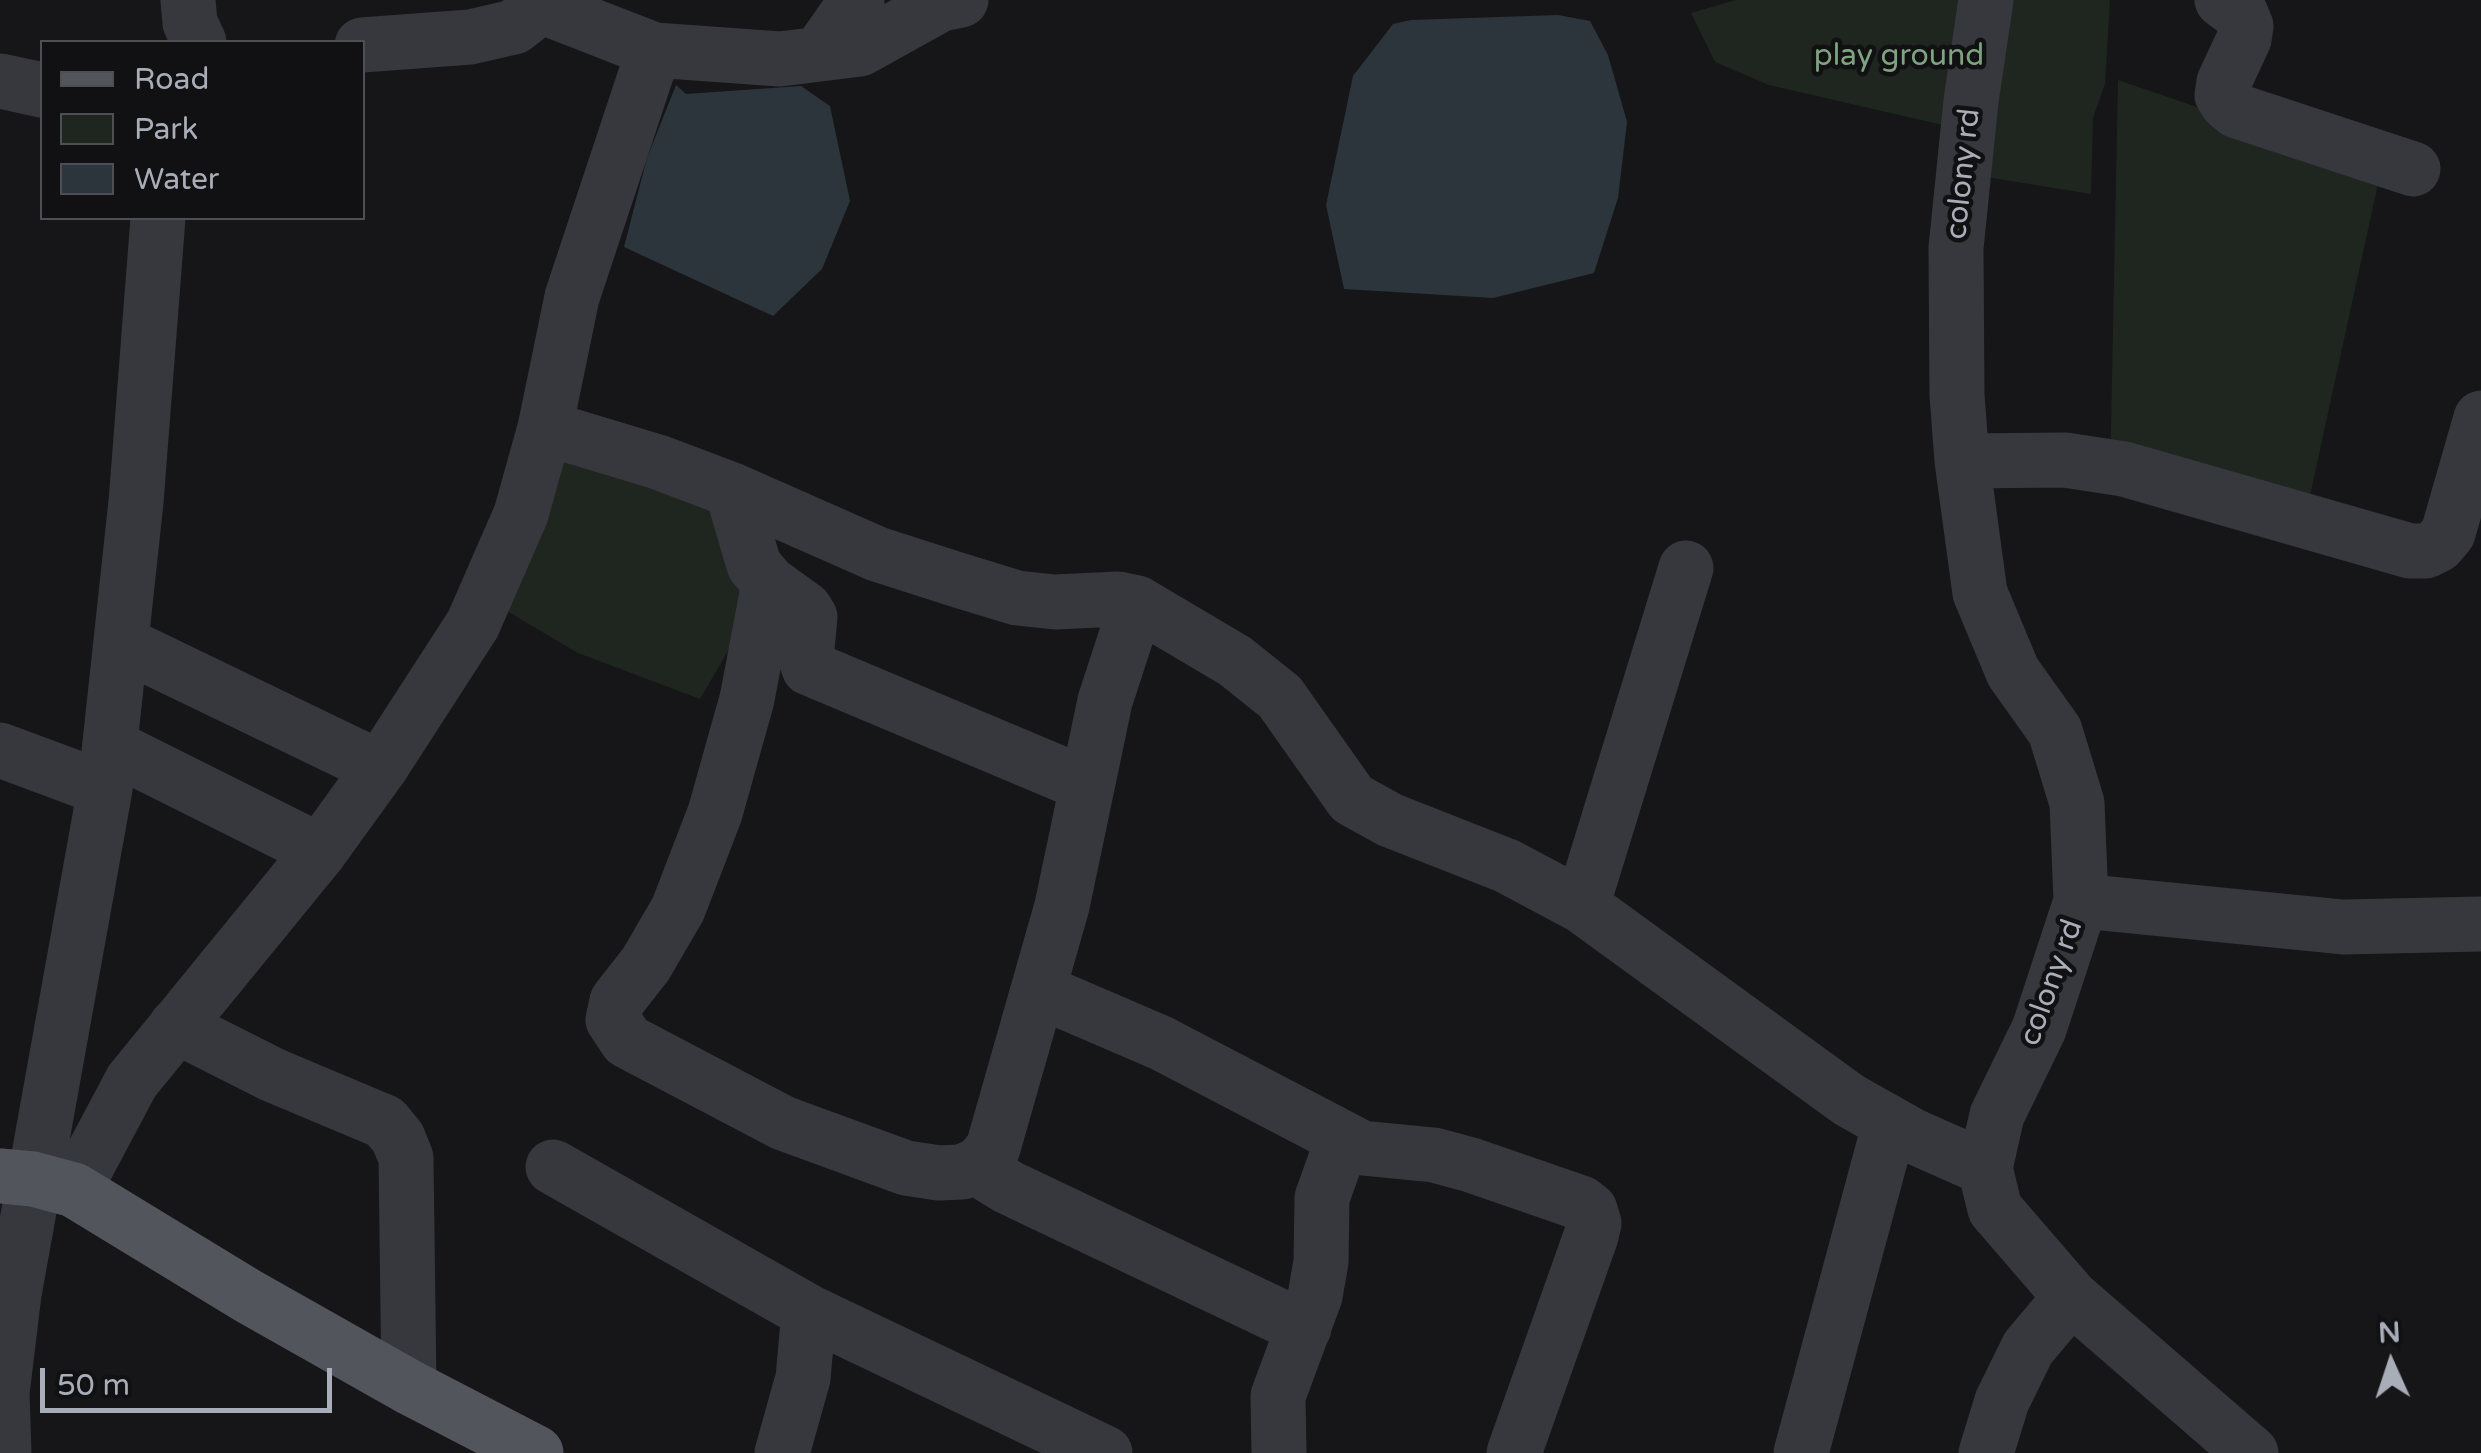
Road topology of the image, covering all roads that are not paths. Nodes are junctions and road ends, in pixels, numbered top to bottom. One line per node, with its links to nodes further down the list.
1 (188, 0): 7 (street)
2 (857, 0): 10 (street)
3 (961, 0): 10 (street)
4 (1986, 0): 17 (street, colony rd)
5 (2222, 0): 13 (street)
6 (542, 3): 8 (street); 9 (street)
7 (198, 40)
8 (365, 45)
9 (654, 50): 10 (street); 16 (street)
10 (818, 54)
11 (0, 80): 12 (street)
12 (40, 90)
13 (2413, 169)
14 (158, 220): 22 (street)
15 (2481, 418): 17 (street)
16 (545, 428): 18 (street); 25 (street)
17 (1962, 461): 28 (street, colony rd)
18 (732, 490): 20 (street); 21 (street)
19 (1686, 568): 29 (street)
20 (769, 583): 26 (street); 35 (street)
21 (1137, 603): 26 (street); 29 (street)
22 (121, 642): 24 (street); 25 (street)
23 (2, 756): 24 (street)
24 (107, 767): 27 (street); 36 (street)
25 (380, 768): 27 (street)
26 (1086, 784): 31 (street)
27 (320, 852): 32 (street)
28 (2081, 901): 30 (street); 38 (street, colony rd)
29 (1582, 906): 33 (street)
30 (2481, 924)
31 (1040, 991): 34 (street); 35 (street)
32 (176, 1026): 36 (street); 42 (street)
33 (1890, 1123): 38 (street); 50 (street)
34 (1343, 1139): 41 (street); 49 (street)
35 (980, 1164): 41 (street)
36 (29, 1167): 42 (main road); 44 (street)
37 (554, 1167): 40 (street)
38 (1985, 1168): 39 (street, colony rd)
39 (2071, 1297): 51 (street); 52 (street, colony rd)
40 (809, 1312): 43 (street); 46 (street)
41 (1304, 1328): 48 (street)
42 (409, 1387): 45 (main road)
43 (1034, 1438): 47 (street)
44 (4, 1453)
45 (536, 1453)
46 (782, 1453)
47 (1106, 1453)
48 (1279, 1453)
49 (1514, 1453)
50 (1801, 1453)
51 (1986, 1453)
52 (2251, 1453)

